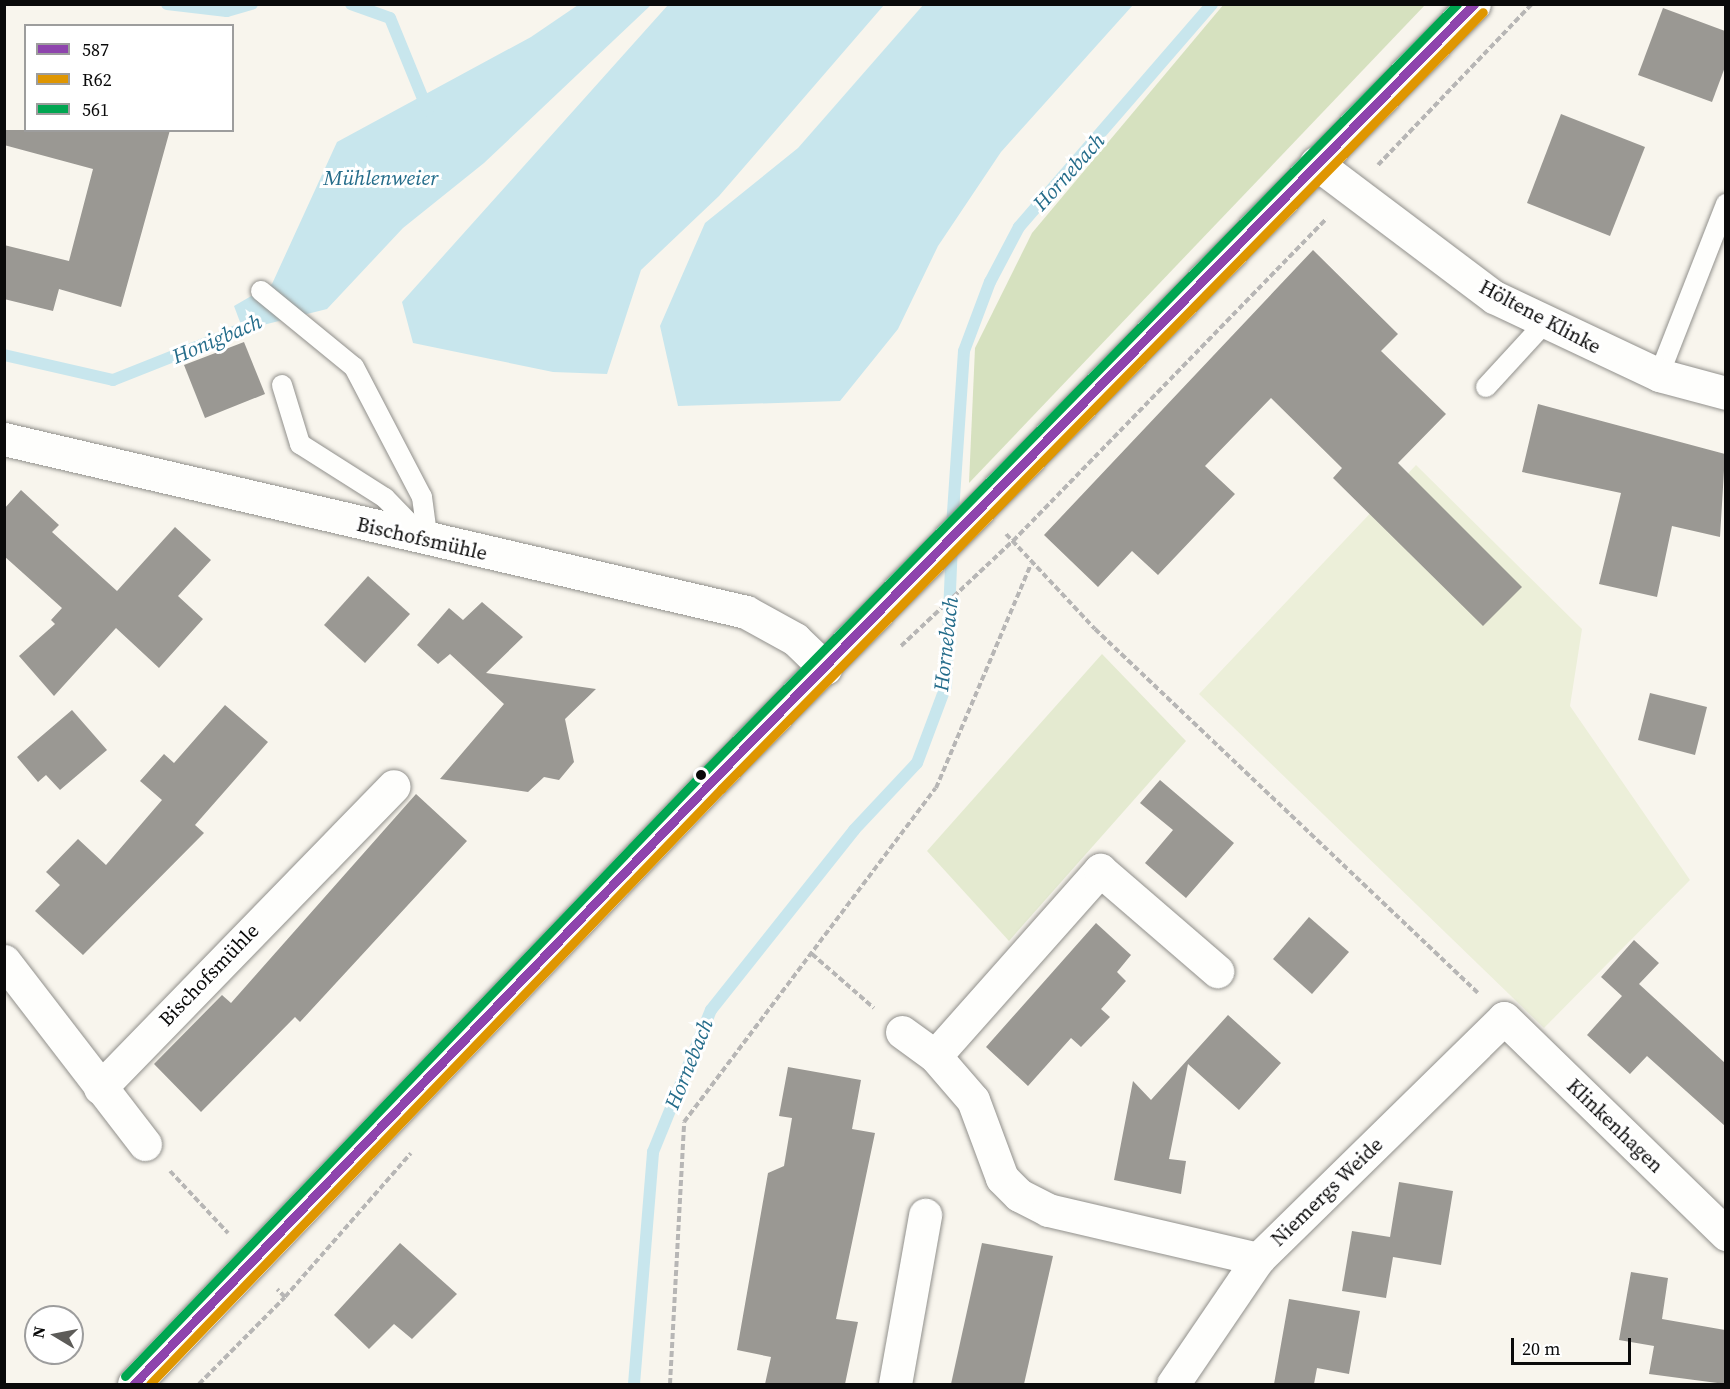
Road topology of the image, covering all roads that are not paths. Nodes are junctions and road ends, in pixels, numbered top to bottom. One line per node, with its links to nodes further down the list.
1 (1474, 4): 2 (street)
2 (1316, 163): 5 (street, Höltene Klinke); 12 (street)
3 (1725, 204): 6 (lane)
4 (261, 291): 11 (lane)
5 (1544, 324): 6 (street, Höltene Klinke); 8 (lane)
6 (1659, 375): 9 (street, Höltene Klinke)
7 (282, 386): 11 (lane)
8 (1486, 387)
9 (1725, 393)
10 (4, 439): 11 (street, Bischofsmühle)
11 (428, 542): 12 (street, Bischofsmühle)
12 (825, 668): 24 (street)
13 (394, 786): 19 (street, Bischofsmühle)
14 (4, 961): 19 (street)
15 (1217, 971): 18 (street)
16 (1504, 1018): 22 (street, Klinkenhagen); 23 (street, Niemergs Weide)
17 (902, 1032): 18 (street)
18 (934, 1056): 23 (street)
19 (100, 1088): 20 (street)
20 (145, 1144)
21 (925, 1215): 25 (street)
22 (1725, 1234)
23 (1258, 1259): 26 (street, Niemergs Weide)
24 (134, 1384)
25 (895, 1384)
26 (1173, 1384)

